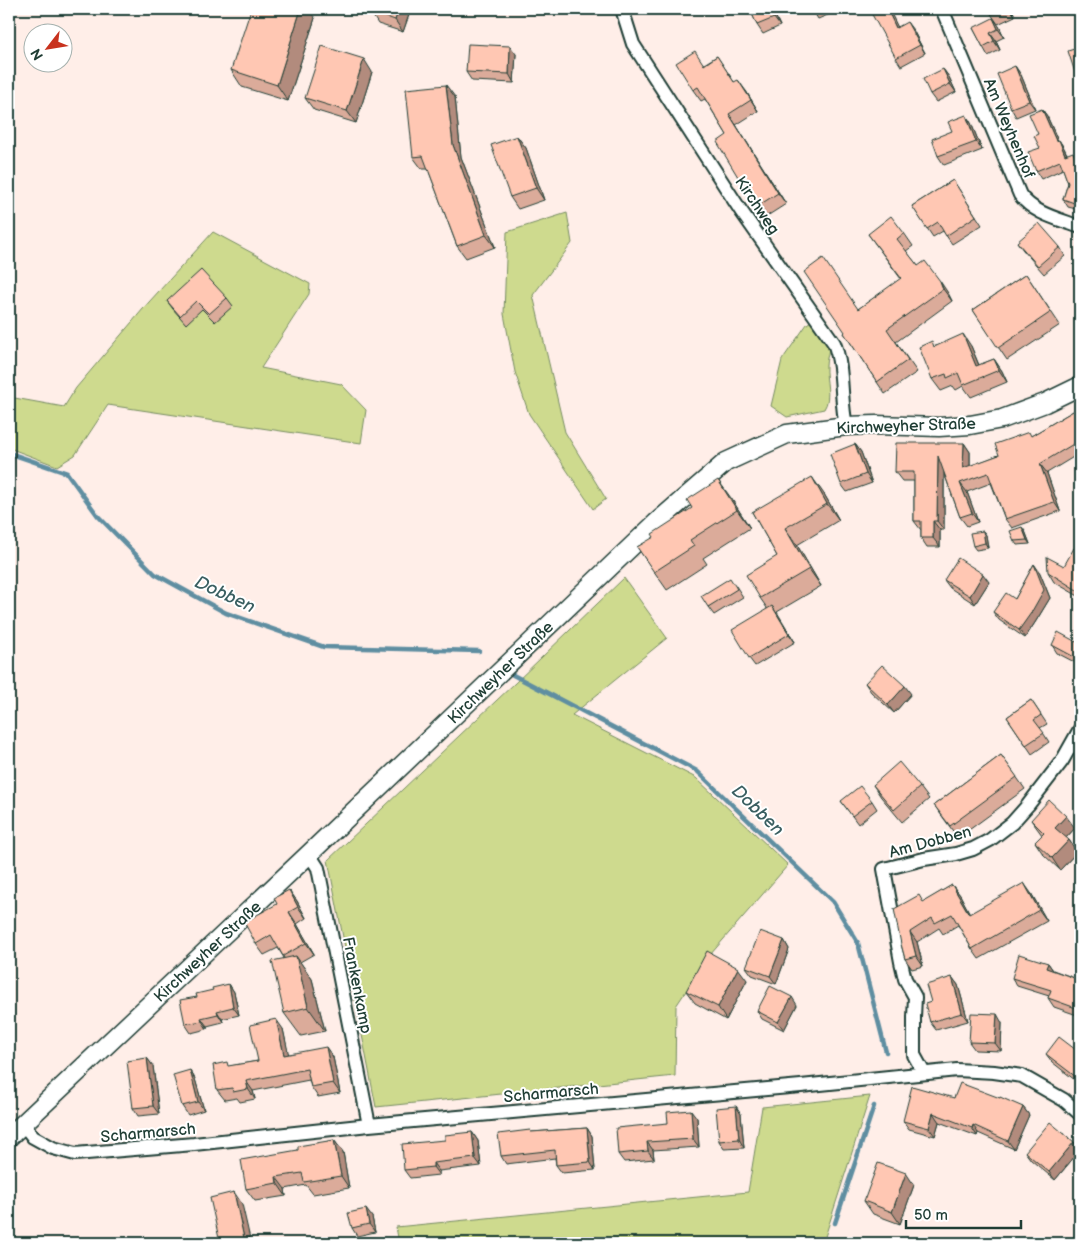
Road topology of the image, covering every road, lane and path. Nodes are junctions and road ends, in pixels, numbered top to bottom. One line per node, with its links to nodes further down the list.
1 (622, 9): 5 (street, Kirchweg)
2 (942, 9): 3 (street, Am Weyhenhof)
3 (1080, 227)
4 (1080, 386): 5 (main road, Kirchweyher Straße)
5 (846, 426): 7 (main road, Kirchweyher Straße)
6 (1080, 729): 8 (street, Am Dobben)
7 (309, 854): 10 (main road, Kirchweyher Straße); 11 (street, Frankenkamp)
8 (924, 1073): 9 (street, Scharmarsch); 11 (street, Scharmarsch)
9 (1080, 1114)
10 (23, 1124): 11 (street, Scharmarsch); 12 (main road, Kirchweyher Straße)
11 (369, 1125)
12 (9, 1138)

